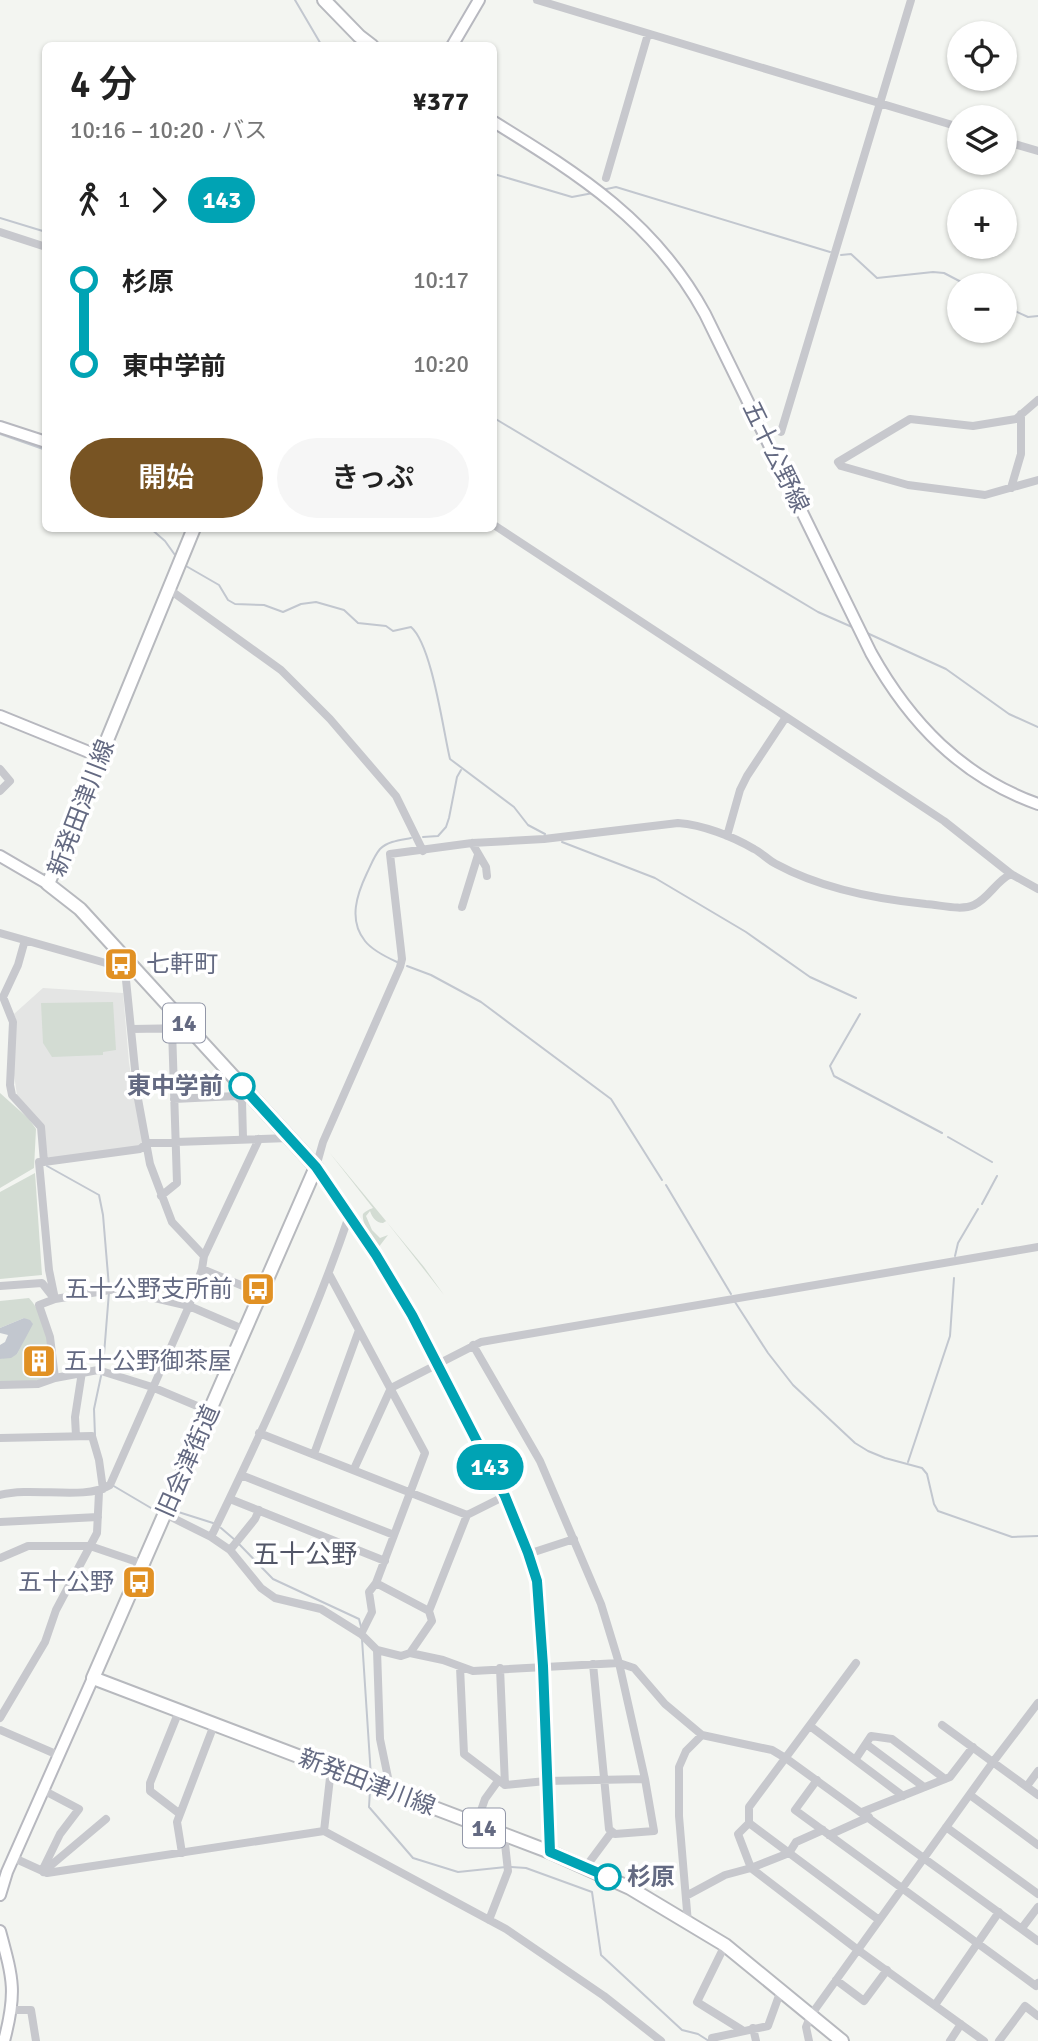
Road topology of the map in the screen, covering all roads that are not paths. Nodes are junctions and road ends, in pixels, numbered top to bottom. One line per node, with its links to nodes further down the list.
1 (324, 0): 6 (main road)
2 (478, 0): 7 (street)
3 (537, 0): 5 (street)
4 (911, 0): 8 (street)
5 (648, 34): 8 (street); 13 (street)
6 (367, 42)
7 (454, 42)
8 (880, 104): 10 (street); 19 (street)
9 (497, 124): 31 (street, 五十公野線)
10 (947, 124)
11 (1017, 145): 12 (street)
12 (1038, 151)
13 (606, 178)
14 (0, 232): 15 (street)
15 (42, 246)
16 (1038, 400): 17 (street)
17 (1021, 415): 22 (street); 22 (street)
18 (0, 427): 20 (street)
19 (781, 432)
20 (42, 441)
21 (1038, 480): 22 (street)
22 (1011, 488)
23 (497, 527): 27 (street)
24 (192, 532): 25 (main road, 新発田津川線)
25 (170, 590): 28 (main road, 新発田津川線); 34 (street)
26 (0, 716): 28 (street)
27 (786, 717): 32 (street); 37 (street)
28 (101, 757): 39 (main road, 新発田津川線)
29 (0, 769): 30 (street)
30 (0, 791)
31 (1038, 804)
32 (727, 836): 33 (street); 37 (street)
33 (472, 843): 34 (street); 35 (street)
34 (423, 850): 59 (street)
35 (478, 855): 38 (street); 41 (street)
36 (0, 856): 39 (street)
37 (1011, 874): 40 (street)
38 (487, 876)
39 (48, 884): 44 (main road, 新発田津川線 / 14)
40 (1038, 889)
41 (462, 907)
42 (0, 933): 43 (street)
43 (25, 940): 44 (street); 49 (street)
44 (132, 967): 45 (main road, 新発田津川線 / 14); 46 (street)
45 (189, 1028): 47 (street); 51 (main road, 新発田津川線 / 14)
46 (132, 1029): 47 (street); 57 (street)
47 (172, 1029): 52 (street)
48 (0, 1057): 49 (street)
49 (10, 1059): 58 (street)
50 (236, 1096): 51 (street); 52 (street); 53 (street)
51 (251, 1096): 54 (main road, 新発田津川線 / 14)
52 (174, 1099): 56 (street)
53 (243, 1138): 55 (street); 56 (street)
54 (289, 1138): 55 (street); 59 (main road, 新発田津川線 / 14)
55 (259, 1139): 63 (street)
56 (176, 1140): 57 (street); 60 (street)
57 (147, 1143): 58 (street); 60 (street)
58 (44, 1162): 68 (street)
59 (316, 1167): 61 (street); 67 (main road, 旧会津街道)
60 (161, 1196): 63 (street)
61 (349, 1216): 65 (street); 73 (street)
62 (1038, 1247): 72 (street)
63 (204, 1256): 64 (street)
64 (202, 1269): 67 (street); 69 (street)
65 (329, 1274): 71 (street); 80 (street)
66 (0, 1286): 68 (street)
67 (260, 1293): 70 (main road, 旧会津街道)
68 (55, 1299): 69 (street); 75 (street)
69 (189, 1306): 70 (street); 77 (street)
70 (244, 1330): 79 (main road, 旧会津街道)
71 (359, 1330): 78 (street); 83 (street)
72 (473, 1345): 73 (street); 98 (street)
73 (436, 1363): 78 (street); 89 (street)
74 (82, 1373): 75 (street); 77 (street); 81 (street)
75 (55, 1378): 76 (street)
76 (0, 1385)
77 (152, 1387): 79 (street); 86 (street)
78 (391, 1388): 84 (street); 87 (street)
79 (209, 1411): 92 (main road, 旧会津街道)
80 (259, 1433): 83 (street); 85 (street)
81 (76, 1436): 82 (street); 86 (street)
82 (0, 1438)
83 (314, 1454): 84 (street)
84 (354, 1469): 87 (street)
85 (241, 1475): 90 (street); 96 (street)
86 (101, 1491): 88 (street); 94 (street)
87 (411, 1492): 93 (street); 96 (street)
88 (0, 1495)
89 (505, 1496): 93 (street); 101 (street)
90 (230, 1499): 91 (street); 97 (street)
91 (259, 1510): 100 (street); 103 (street)
92 (165, 1514): 97 (street); 104 (main road, 旧会津街道)
93 (467, 1515): 106 (street)
94 (98, 1517): 95 (street); 99 (street)
95 (0, 1522)
96 (394, 1535): 103 (street)
97 (211, 1537): 100 (street)
98 (574, 1539): 101 (street); 110 (street)
99 (90, 1546): 102 (street); 104 (street); 119 (street)
100 (230, 1550): 107 (street)
101 (528, 1553): 113 (street)
102 (0, 1558)
103 (385, 1561): 105 (street)
104 (143, 1564): 116 (main road, 旧会津街道)
105 (376, 1583): 106 (street); 107 (street)
106 (429, 1611): 109 (street)
107 (361, 1634): 108 (street)
108 (377, 1650): 109 (street); 142 (street)
109 (410, 1653): 114 (street)
110 (619, 1663): 112 (street); 124 (street); 133 (street)
111 (856, 1663): 122 (street)
112 (593, 1664): 113 (street); 135 (street)
113 (543, 1666): 115 (street); 137 (street)
114 (460, 1667): 115 (street); 138 (street)
115 (500, 1668): 138 (street)
116 (93, 1678): 118 (main road, 新発田津川線 / 14); 127 (street)
117 (1038, 1703): 130 (street)
118 (179, 1711): 120 (main road, 新発田津川線 / 14); 146 (street)
119 (0, 1718)
120 (214, 1725): 131 (main road, 新発田津川線 / 14); 146 (street)
121 (942, 1725): 126 (street)
122 (810, 1726): 128 (street); 129 (street)
123 (0, 1730): 127 (street)
124 (702, 1735): 128 (street); 169 (street)
125 (866, 1744): 129 (street); 134 (street); 140 (street)
126 (973, 1747): 130 (street); 134 (street)
127 (58, 1755): 141 (street)
128 (787, 1759): 136 (street); 149 (street)
129 (855, 1760): 145 (street)
130 (993, 1762): 139 (street); 144 (street)
131 (331, 1769): 142 (main road, 新発田津川線 / 14); 152 (street)
132 (1038, 1771): 139 (street)
133 (645, 1779): 135 (street); 153 (street)
134 (945, 1779): 140 (street)
135 (605, 1780): 137 (street); 153 (street)
136 (817, 1780): 147 (street); 154 (street)
137 (546, 1781): 138 (street); 157 (street)
138 (502, 1783): 150 (street)
139 (1027, 1786): 143 (street)
140 (923, 1787): 145 (street)
141 (43, 1790): 160 (street); 165 (street)
142 (391, 1792): 150 (main road, 新発田津川線 / 14)
143 (1038, 1794)
144 (970, 1795): 151 (street); 156 (street)
145 (902, 1796): 147 (street)
146 (180, 1814): 158 (street)
147 (865, 1814): 154 (street); 161 (street)
148 (106, 1819): 165 (street)
149 (749, 1823): 159 (street); 163 (street)
150 (476, 1825): 155 (main road, 新発田津川線 / 14)
151 (946, 1828): 161 (street); 167 (street)
152 (324, 1831): 158 (street); 172 (street)
153 (611, 1833): 162 (street)
154 (826, 1833): 159 (street); 166 (street)
155 (504, 1835): 157 (main road, 新発田津川線 / 14); 172 (street)
156 (1038, 1845)
157 (550, 1852): 162 (main road, 新発田津川線 / 14)
158 (181, 1853): 165 (street)
159 (789, 1853): 163 (street); 173 (street)
160 (14, 1857): 164 (street); 165 (street)
161 (924, 1857): 166 (street); 171 (street)
162 (585, 1868): 174 (main road, 新発田津川線 / 14)
163 (751, 1868): 169 (street); 180 (street)
164 (4, 1870): 168 (street)
165 (43, 1872)
166 (901, 1888): 173 (street); 178 (street)
167 (1038, 1894)
168 (0, 1895)
169 (686, 1896): 174 (street)
170 (1038, 1907): 175 (street)
171 (999, 1912): 175 (street); 178 (street)
172 (489, 1920): 195 (street)
173 (879, 1920): 180 (street)
174 (688, 1923): 179 (main road, 新発田津川線 / 14)
175 (1022, 1928): 177 (street)
176 (0, 1931): 186 (street)
177 (1038, 1941)
178 (976, 1944): 183 (street); 185 (street)
179 (724, 1945): 184 (main road, 新発田津川線 / 14); 191 (street)
180 (858, 1950): 181 (street); 182 (street)
181 (887, 1970): 182 (street); 185 (street)
182 (836, 1980): 187 (street)
183 (1038, 1983)
184 (781, 1990): 187 (main road, 新発田津川線 / 14); 190 (street)
185 (935, 2005): 189 (street)
186 (12, 2010): 193 (street); 194 (street)
187 (811, 2015): 197 (street); 198 (main road, 新発田津川線 / 14)
188 (1038, 2016): 201 (street)
189 (961, 2024): 199 (street); 200 (street)
190 (753, 2028): 191 (street); 196 (street)
191 (742, 2030): 192 (street)
192 (712, 2040)
193 (4, 2041)
194 (36, 2041)
195 (661, 2041)
196 (756, 2041)
197 (809, 2041)
198 (842, 2041)
199 (950, 2041)
200 (984, 2041)
201 (999, 2041)

